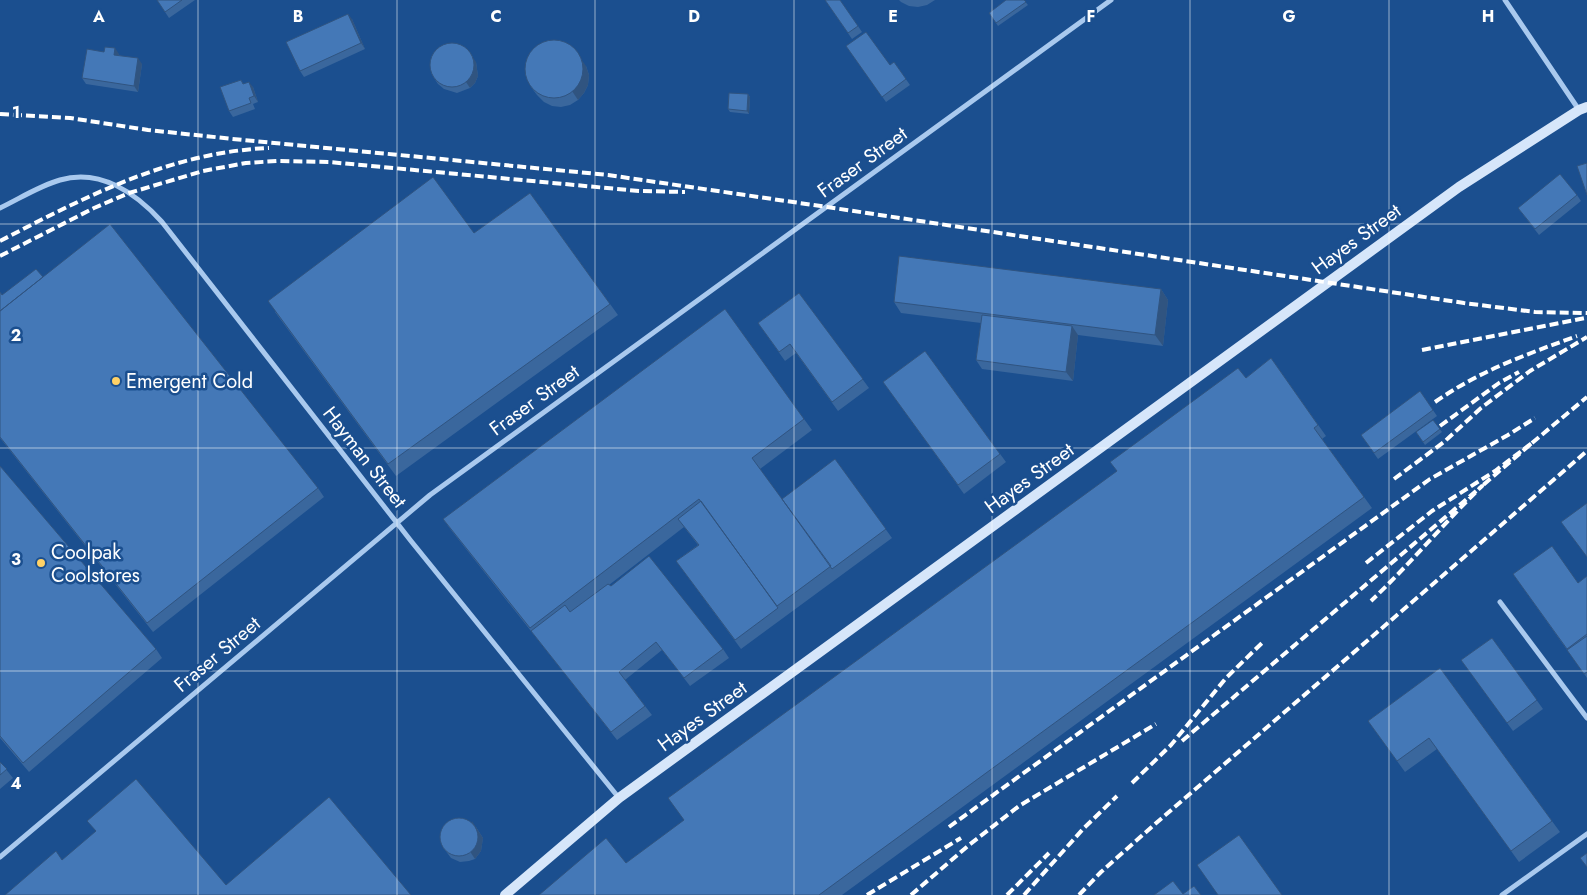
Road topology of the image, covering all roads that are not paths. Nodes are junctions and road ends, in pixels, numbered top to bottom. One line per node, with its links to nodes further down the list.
1 (1111, 0): 5 (street, Fraser Street)
2 (1505, 0): 3 (street)
3 (1583, 108): 8 (main road, Hayes Street)
4 (0, 208): 5 (street, Hayman Street)
5 (396, 522): 8 (street, Hayman Street); 10 (street, Fraser Street)
6 (1500, 602): 7 (street)
7 (1587, 718)
8 (619, 798): 11 (main road, Hayes Street)
9 (1587, 834): 12 (street)
10 (0, 857)
11 (504, 895)
12 (1502, 895)

